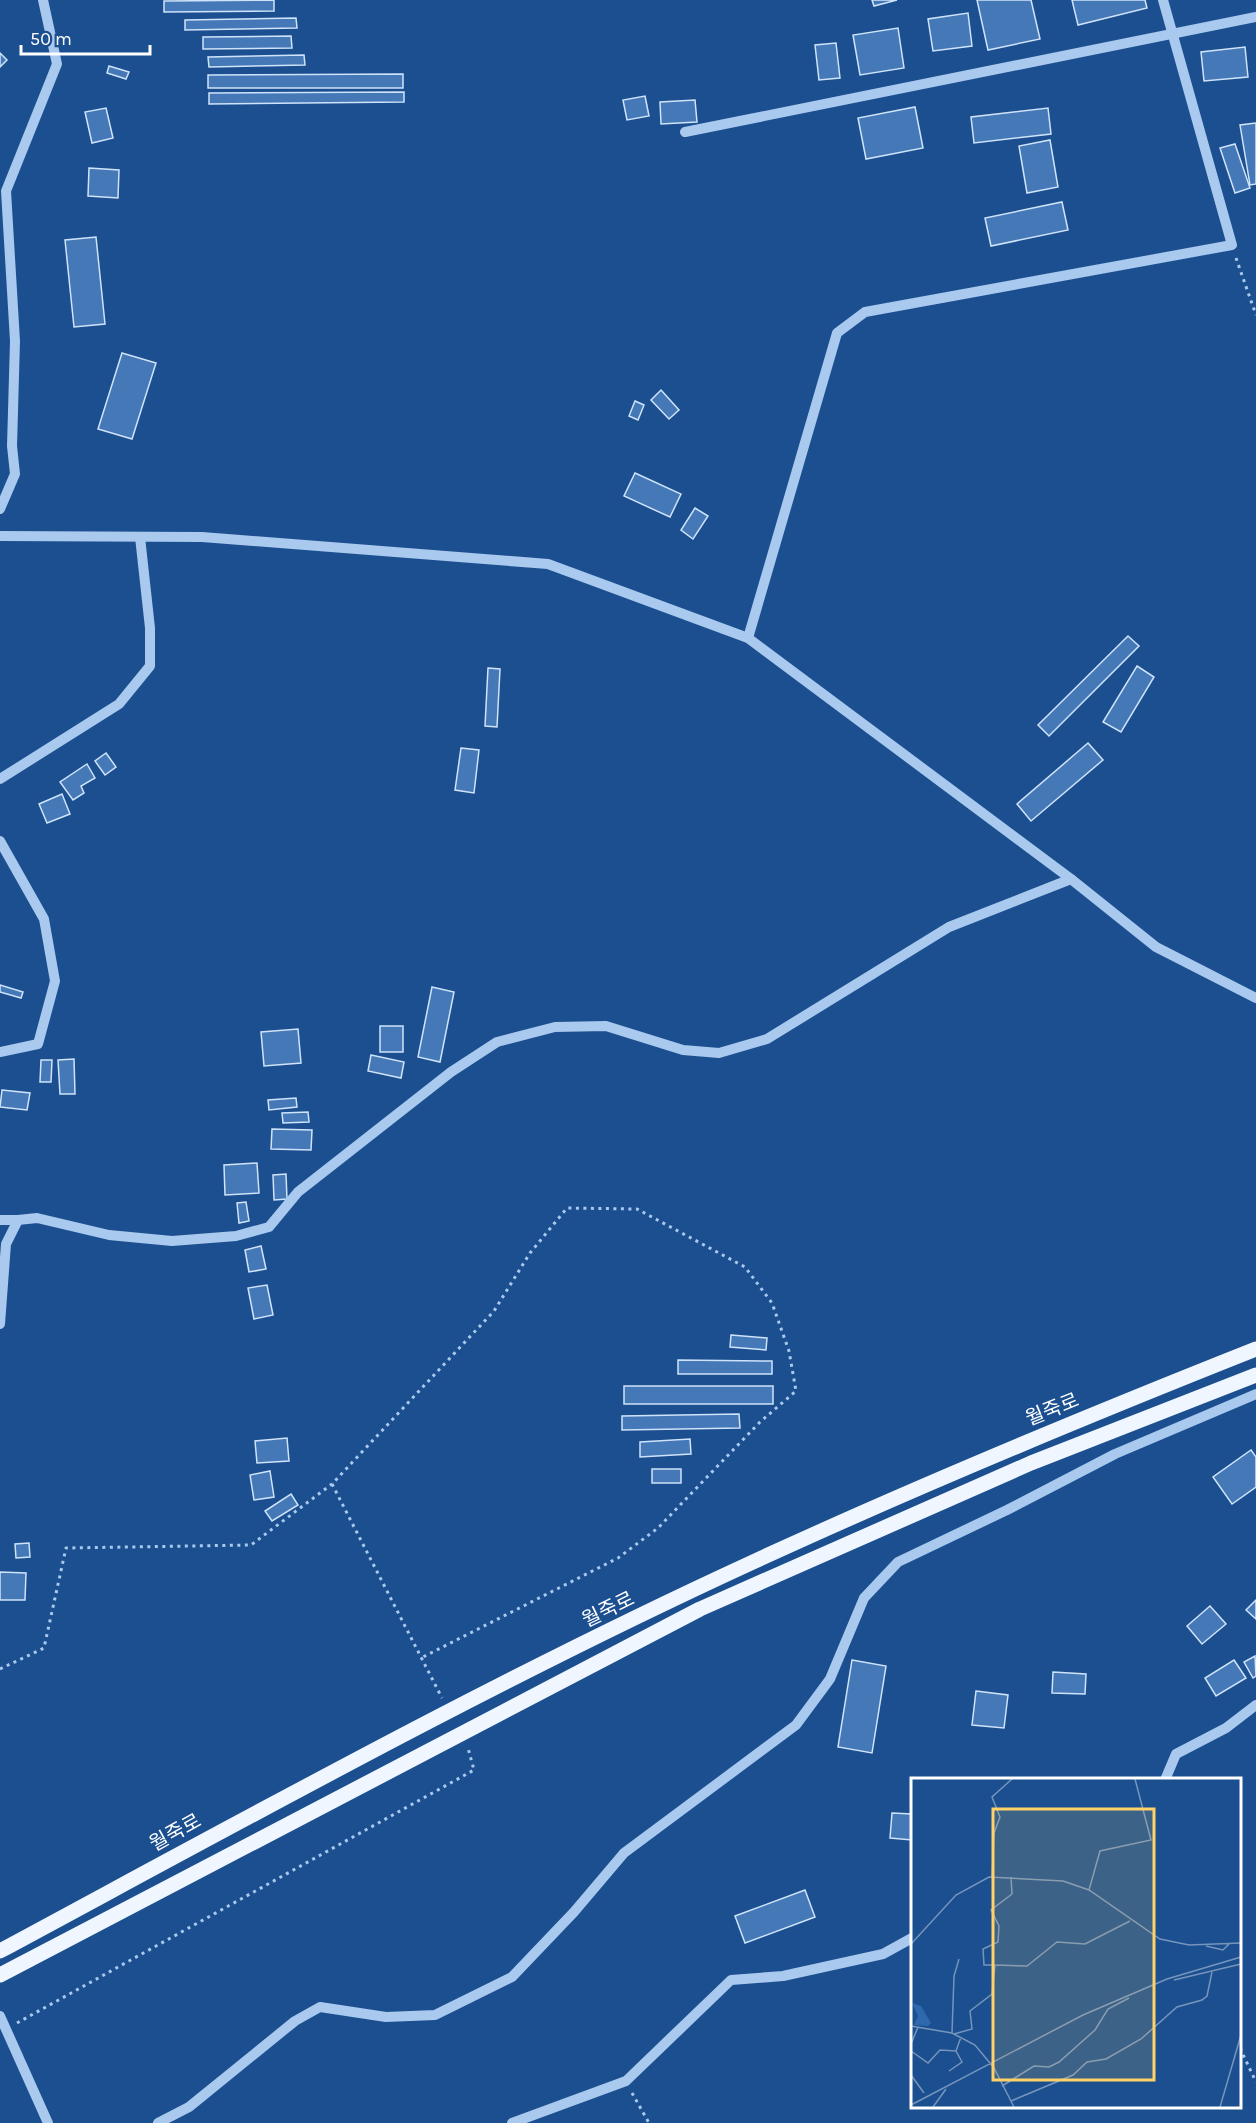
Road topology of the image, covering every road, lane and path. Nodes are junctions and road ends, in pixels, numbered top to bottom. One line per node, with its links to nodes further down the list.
1 (43, 0): 8 (street)
2 (1163, 0): 4 (street)
3 (1256, 17): 4 (street)
4 (1171, 35): 5 (street); 6 (street)
5 (685, 132)
6 (1232, 245): 7 (path); 11 (street)
7 (1256, 315)
8 (0, 509)
9 (0, 536): 10 (street)
10 (140, 537): 11 (street); 12 (street)
11 (748, 638): 14 (street)
12 (0, 779)
13 (0, 841): 16 (street)
14 (1071, 879): 15 (street); 18 (street)
15 (1256, 998)
16 (0, 1052)
17 (0, 1220): 18 (street)
18 (18, 1220): 19 (street)
19 (0, 1324)
20 (1256, 1349): 31 (main road, 월죽로)
21 (1256, 1375): 32 (main road)
22 (1256, 1394): 39 (street)
23 (332, 1484): 24 (path); 24 (path); 25 (path)
24 (421, 1658): 26 (path)
25 (0, 1669)
26 (443, 1699)
27 (1256, 1705): 29 (street)
28 (467, 1743): 34 (path)
29 (1165, 1778)
30 (911, 1939): 36 (street)
31 (2, 1950)
32 (0, 1975)
33 (0, 2016): 34 (street)
34 (8, 2028): 38 (street)
35 (1241, 2052): 37 (path)
36 (626, 2080): 40 (street); 41 (path)
37 (1256, 2082)
38 (48, 2123)
39 (158, 2123)
40 (512, 2123)
41 (649, 2123)

